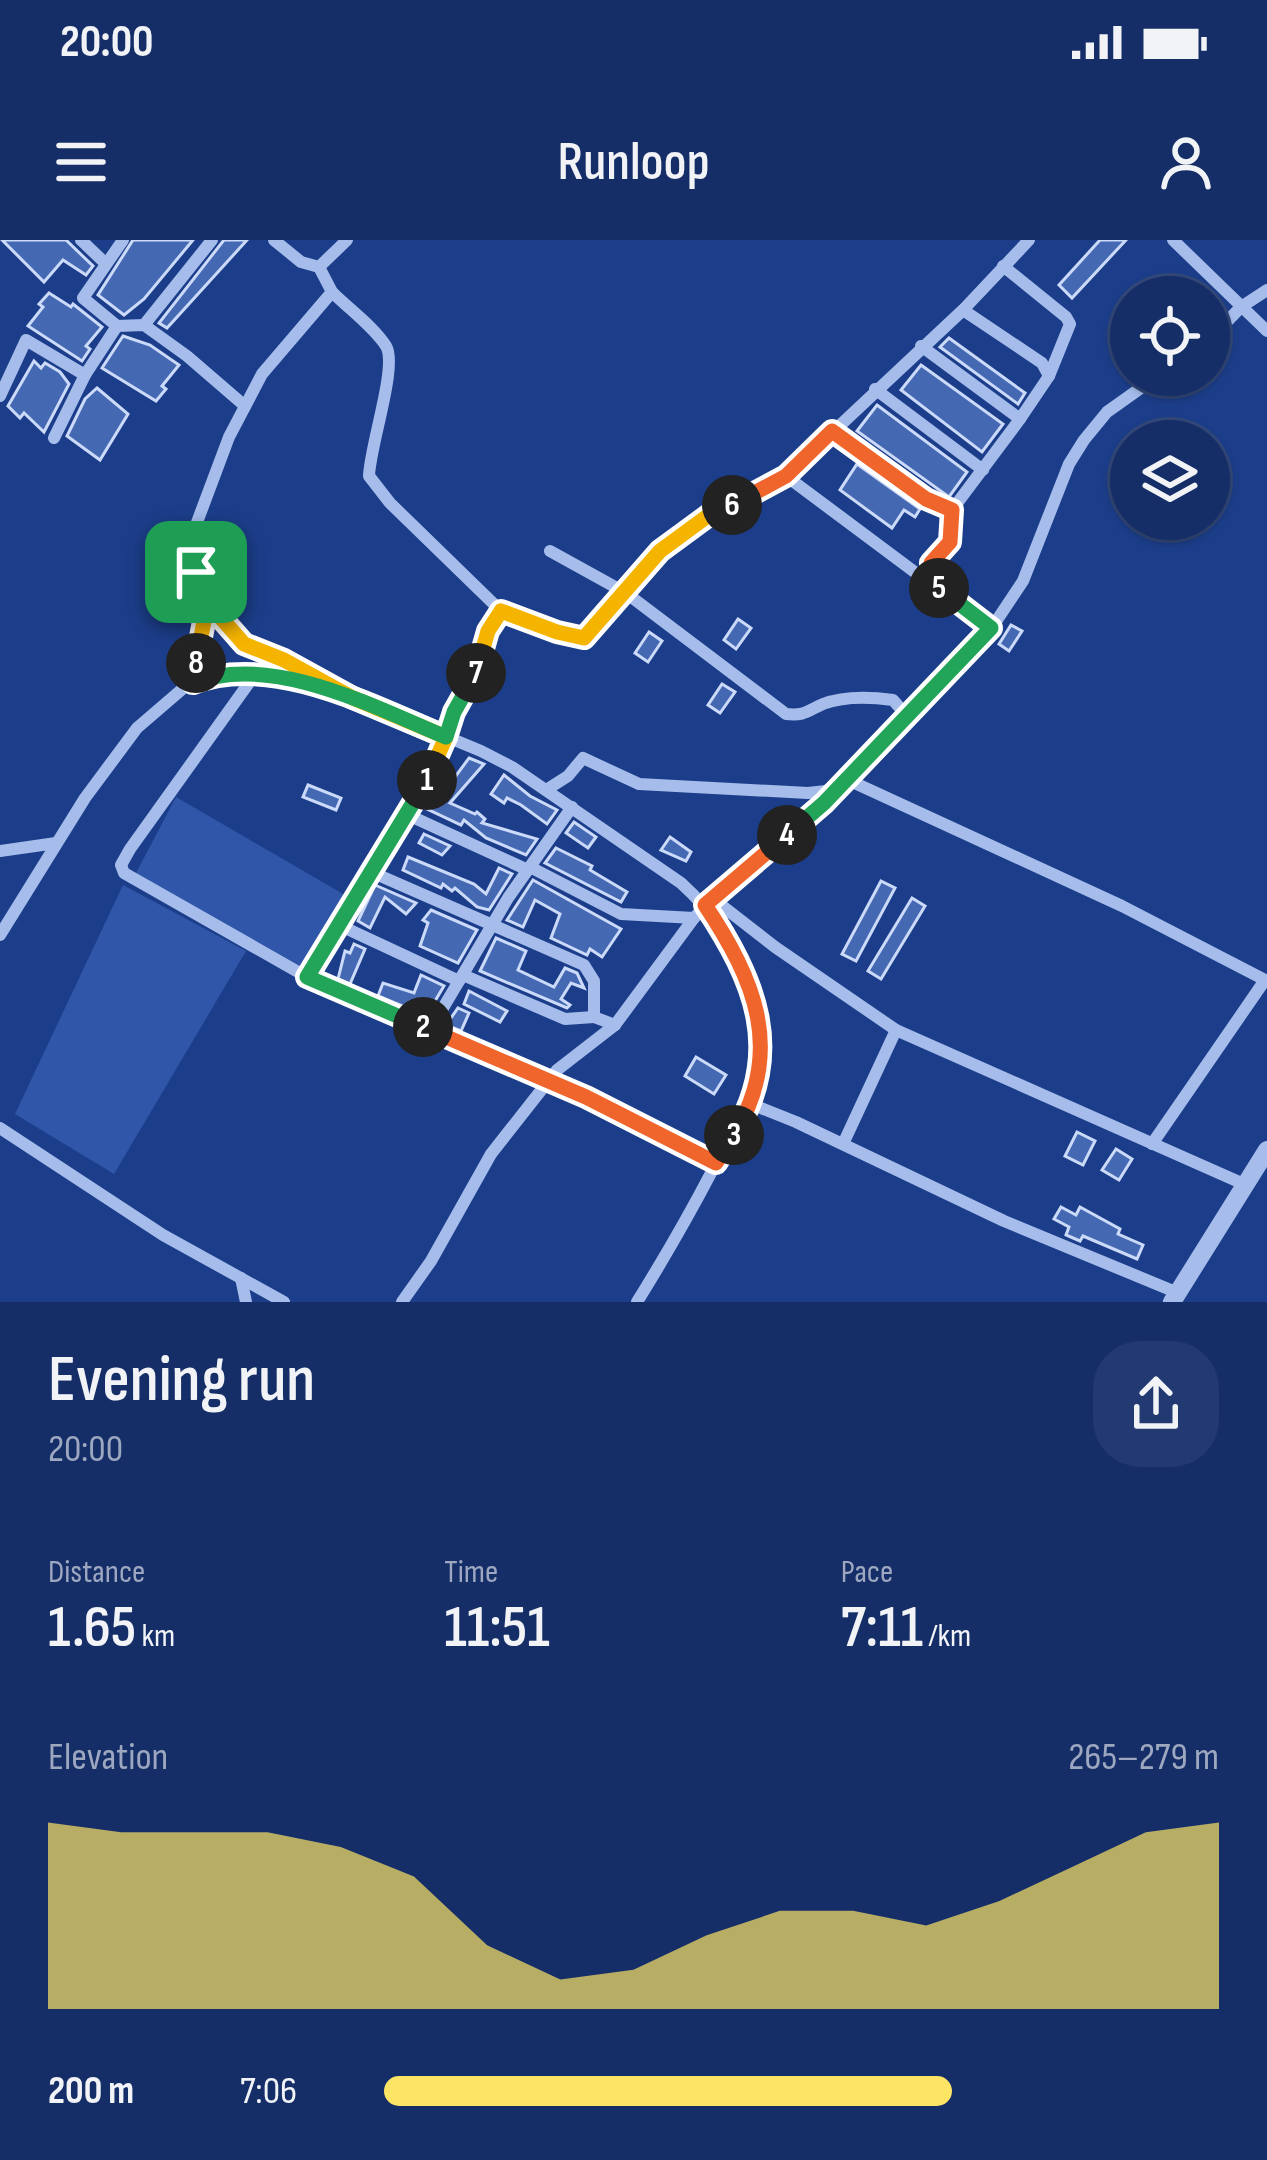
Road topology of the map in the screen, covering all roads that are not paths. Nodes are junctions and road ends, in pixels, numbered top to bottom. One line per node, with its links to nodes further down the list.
1 (81, 240): 8 (street)
2 (123, 240): 8 (street)
3 (212, 240): 17 (street)
4 (274, 240): 10 (street)
5 (347, 240): 10 (street)
6 (1029, 240): 9 (street)
7 (1172, 240): 13 (street)
8 (105, 263): 16 (street)
9 (1003, 266): 14 (street); 21 (street)
10 (319, 267): 12 (street)
11 (1267, 290): 13 (street)
12 (332, 292): 25 (street); 36 (street)
13 (1241, 307): 15 (street); 18 (street)
14 (963, 310): 19 (street); 21 (street)
15 (1230, 318)
16 (117, 326): 17 (street); 20 (street)
17 (144, 326): 25 (street)
18 (1267, 331)
19 (920, 346): 22 (street); 26 (street)
20 (85, 375): 23 (street); 28 (street)
21 (1049, 376): 26 (street)
22 (875, 389): 27 (street); 29 (street)
23 (0, 396)
24 (1129, 396): 37 (street)
25 (244, 406): 33 (street)
26 (1020, 419): 29 (street)
27 (832, 431): 30 (street); 31 (street)
28 (54, 438)
29 (983, 470): 31 (street)
30 (786, 476): 34 (street); 35 (street)
31 (952, 510): 34 (street)
32 (550, 551): 35 (street)
33 (196, 572): 39 (street); 40 (street)
34 (935, 586): 37 (street)
35 (626, 593): 36 (street); 41 (street)
36 (501, 611): 42 (street)
37 (991, 628): 41 (street)
38 (256, 673): 39 (street); 40 (street); 56 (street)
39 (193, 683): 47 (street)
40 (353, 698): 42 (street)
41 (907, 716): 43 (street)
42 (446, 737): 44 (street); 46 (street)
43 (846, 779): 44 (street); 51 (street); 58 (street)
44 (546, 790): 45 (street)
45 (572, 807): 49 (street); 51 (street)
46 (406, 814): 49 (street); 50 (street)
47 (56, 843): 48 (street); 55 (street)
48 (0, 851)
49 (529, 869): 52 (street); 53 (street)
50 (369, 871): 53 (street); 54 (street)
51 (708, 901): 52 (street); 62 (street); 64 (street)
52 (694, 917): 60 (street)
53 (493, 924): 57 (street); 59 (street)
54 (341, 926): 56 (street); 57 (street)
55 (0, 935)
56 (307, 977): 61 (street)
57 (461, 978): 59 (street); 61 (street)
58 (1266, 980): 67 (street)
59 (594, 1017): 60 (street)
60 (615, 1025): 63 (street)
61 (430, 1030): 63 (street)
62 (896, 1030): 66 (street); 67 (street)
63 (547, 1082): 69 (street); 75 (street)
64 (751, 1105): 66 (street); 69 (street)
65 (0, 1128): 71 (street)
66 (843, 1144): 72 (street)
67 (1152, 1144): 70 (street)
68 (1267, 1150): 70 (street)
69 (716, 1163): 76 (street)
70 (1246, 1184): 72 (street)
71 (241, 1279): 73 (street); 74 (street)
72 (1175, 1297)
73 (246, 1302)
74 (284, 1302)
75 (402, 1302)
76 (637, 1302)

